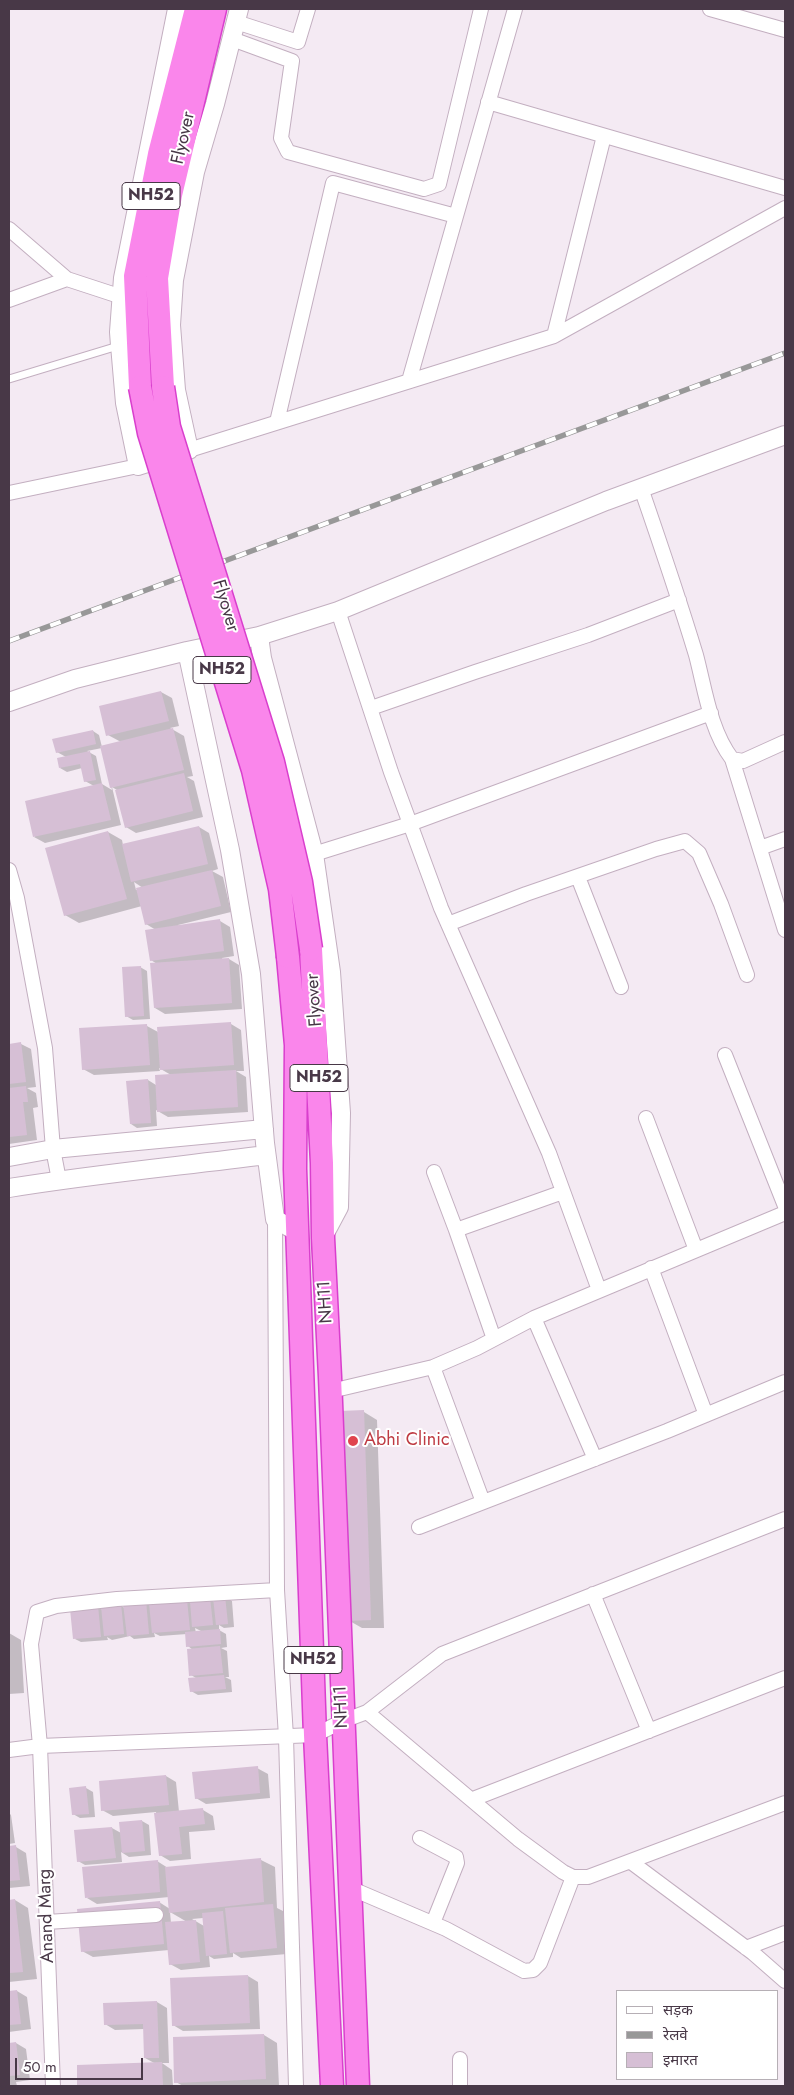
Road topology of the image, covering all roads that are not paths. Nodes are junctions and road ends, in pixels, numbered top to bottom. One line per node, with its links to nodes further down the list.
1 (177, 9): 18 (street)
2 (196, 9): 65 (highway, Flyover / NH52, bridge)
3 (215, 9): 66 (highway, Flyover / NH52, bridge)
4 (308, 9): 8 (street)
5 (481, 9): 10 (street)
6 (515, 9): 11 (street)
7 (710, 9): 9 (street)
8 (238, 15): 10 (street)
9 (785, 30)
10 (232, 39): 24 (street)
11 (488, 102): 12 (street); 15 (street)
12 (604, 136): 13 (street); 20 (street)
13 (785, 188)
14 (785, 208): 20 (street)
15 (456, 216): 23 (street); 26 (street)
16 (9, 229): 17 (street)
17 (67, 279): 18 (street); 19 (street)
18 (122, 297): 21 (street)
19 (9, 300)
20 (554, 336): 23 (street)
21 (120, 346): 22 (lane); 25 (street)
22 (9, 379)
23 (409, 381): 26 (street)
24 (176, 390): 25 (street); 28 (street)
25 (125, 402): 29 (street)
26 (277, 422): 28 (street)
27 (785, 435): 30 (street)
28 (189, 450): 29 (street)
29 (138, 466): 31 (street)
30 (641, 488): 32 (street); 33 (street)
31 (9, 493)
32 (679, 600): 37 (street); 38 (street)
33 (338, 611): 34 (street); 37 (street)
34 (259, 636): 35 (street); 44 (street)
35 (187, 651): 36 (street); 53 (street)
36 (9, 702)
37 (371, 708): 41 (street)
38 (711, 713): 40 (street); 41 (street)
39 (785, 742): 40 (street)
40 (732, 759): 43 (street)
41 (410, 824): 44 (street); 47 (street)
42 (785, 839): 43 (street)
43 (760, 848): 48 (street)
44 (314, 854): 66 (street)
45 (9, 870): 54 (street)
46 (578, 876): 47 (street); 49 (street); 50 (street)
47 (448, 924): 60 (street)
48 (785, 926)
49 (747, 975)
50 (621, 987)
51 (725, 1055): 61 (street)
52 (646, 1118): 67 (street)
53 (264, 1129): 54 (street); 55 (street)
54 (53, 1149): 56 (street); 58 (street)
55 (266, 1155): 58 (street); 63 (street)
56 (9, 1157)
57 (434, 1172): 64 (street)
58 (59, 1180): 59 (street)
59 (9, 1188)
60 (563, 1192): 64 (street); 69 (street)
61 (785, 1206)
62 (785, 1214): 67 (street)
63 (276, 1219): 65 (street); 80 (street)
64 (456, 1230): 71 (street)
65 (299, 1233): 86 (highway, NH52)
66 (322, 1238): 74 (highway, NH11 / NH52)
67 (696, 1250): 68 (street)
68 (651, 1268): 69 (street); 75 (street)
69 (599, 1290): 70 (street)
70 (534, 1318): 71 (street); 76 (street)
71 (494, 1339): 72 (street)
72 (433, 1367): 74 (street); 77 (street)
73 (785, 1382): 75 (street)
74 (330, 1391): 84 (highway, NH11 / NH52)
75 (706, 1415): 76 (street)
76 (595, 1459): 77 (street)
77 (483, 1502): 79 (street)
78 (785, 1519): 81 (street)
79 (419, 1527)
80 (277, 1590): 87 (street); 88 (street, Anand Marg)
81 (594, 1594): 83 (street); 85 (street)
82 (785, 1678): 85 (street)
83 (366, 1712): 84 (street); 90 (street)
84 (343, 1721): 86 (street); 95 (highway, NH11 / NH52)
85 (649, 1731): 90 (street)
86 (315, 1735): 87 (street); 105 (highway, NH52)
87 (286, 1737): 88 (street); 104 (street)
88 (40, 1746): 89 (street); 97 (street, Anand Marg)
89 (9, 1750)
90 (473, 1799): 94 (street)
91 (785, 1803): 93 (street)
92 (420, 1838): 98 (street)
93 (631, 1862): 94 (street); 100 (street)
94 (573, 1876): 98 (street)
95 (350, 1888): 98 (street); 106 (highway, NH11 / NH52)
96 (156, 1915): 97 (street)
97 (47, 1922): 103 (street, Anand Marg)
98 (433, 1923)
99 (785, 1933): 100 (street)
100 (746, 1948): 101 (street)
101 (785, 1981)
102 (460, 2059): 107 (street)
103 (53, 2086)
104 (296, 2086)
105 (332, 2086)
106 (358, 2086)
107 (460, 2086)

